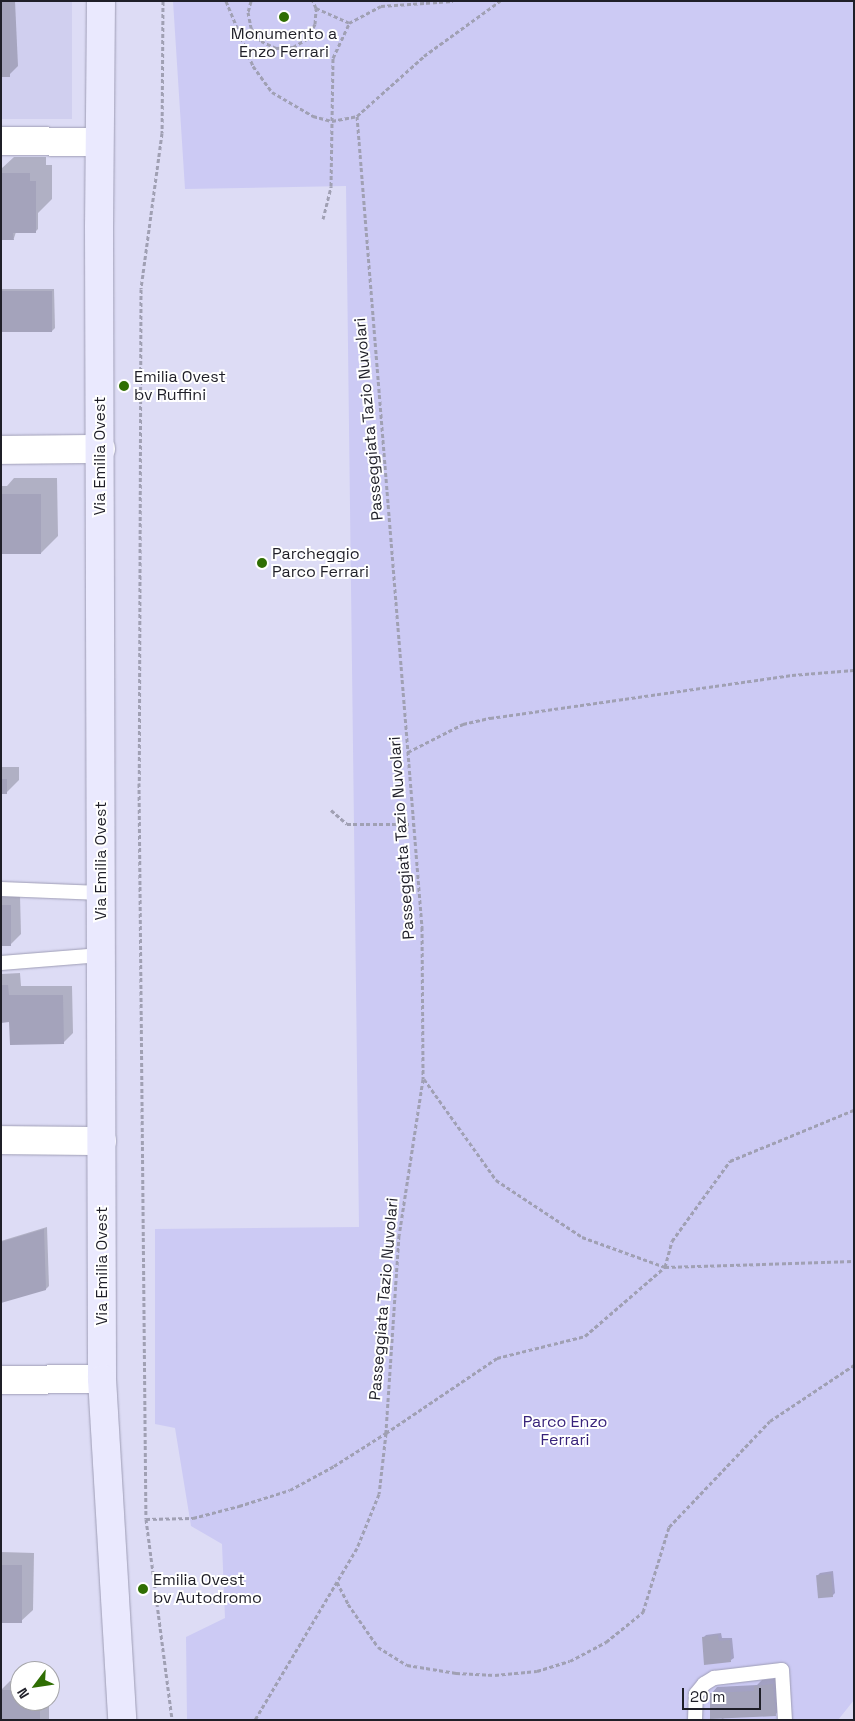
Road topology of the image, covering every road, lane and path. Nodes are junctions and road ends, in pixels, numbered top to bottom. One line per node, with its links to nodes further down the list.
1 (101, 1): 15 (main road, Via Emilia Ovest)
2 (163, 1): 37 (path)
3 (226, 1): 11 (path)
4 (251, 1): 10 (path)
5 (313, 1): 8 (path)
6 (453, 1): 9 (path)
7 (500, 1): 12 (path)
8 (316, 8): 9 (path); 10 (path)
9 (349, 24): 13 (path)
10 (251, 28): 11 (path)
11 (241, 37): 13 (path)
12 (357, 116): 13 (path); 20 (path, Passeggiata Tazio Nuvolari)
13 (332, 121): 16 (path)
14 (1, 141): 15 (street)
15 (99, 142): 17 (main road, Via Emilia Ovest)
16 (323, 219)
17 (101, 449): 18 (street); 24 (main road, Via Emilia Ovest)
18 (1, 450)
19 (854, 670): 20 (path)
20 (408, 752): 22 (path, Passeggiata Tazio Nuvolari)
21 (331, 810): 22 (path)
22 (414, 824): 27 (path, Passeggiata Tazio Nuvolari)
23 (1, 889): 24 (lane)
24 (101, 893): 25 (main road, Via Emilia Ovest)
25 (101, 955): 26 (lane); 30 (main road, Via Emilia Ovest)
26 (1, 963)
27 (423, 1079): 32 (path); 36 (path, Passeggiata Tazio Nuvolari)
28 (854, 1110): 32 (path)
29 (1, 1140): 30 (street)
30 (102, 1141): 34 (main road, Via Emilia Ovest)
31 (854, 1261): 32 (path)
32 (665, 1267): 36 (path)
33 (854, 1365): 38 (path)
34 (102, 1379): 35 (street); 39 (main road, Via Emilia Ovest)
35 (1, 1380)
36 (386, 1433): 37 (path); 38 (path, Passeggiata Tazio Nuvolari)
37 (146, 1519): 42 (path)
38 (337, 1582): 43 (path, Passeggiata Tazio Nuvolari)
39 (115, 1614): 40 (main road, Via Emilia Ovest); 41 (main road)
40 (122, 1720)
41 (140, 1720)
42 (172, 1720)
43 (255, 1720)
44 (696, 1720): 45 (lane)
45 (785, 1720)

